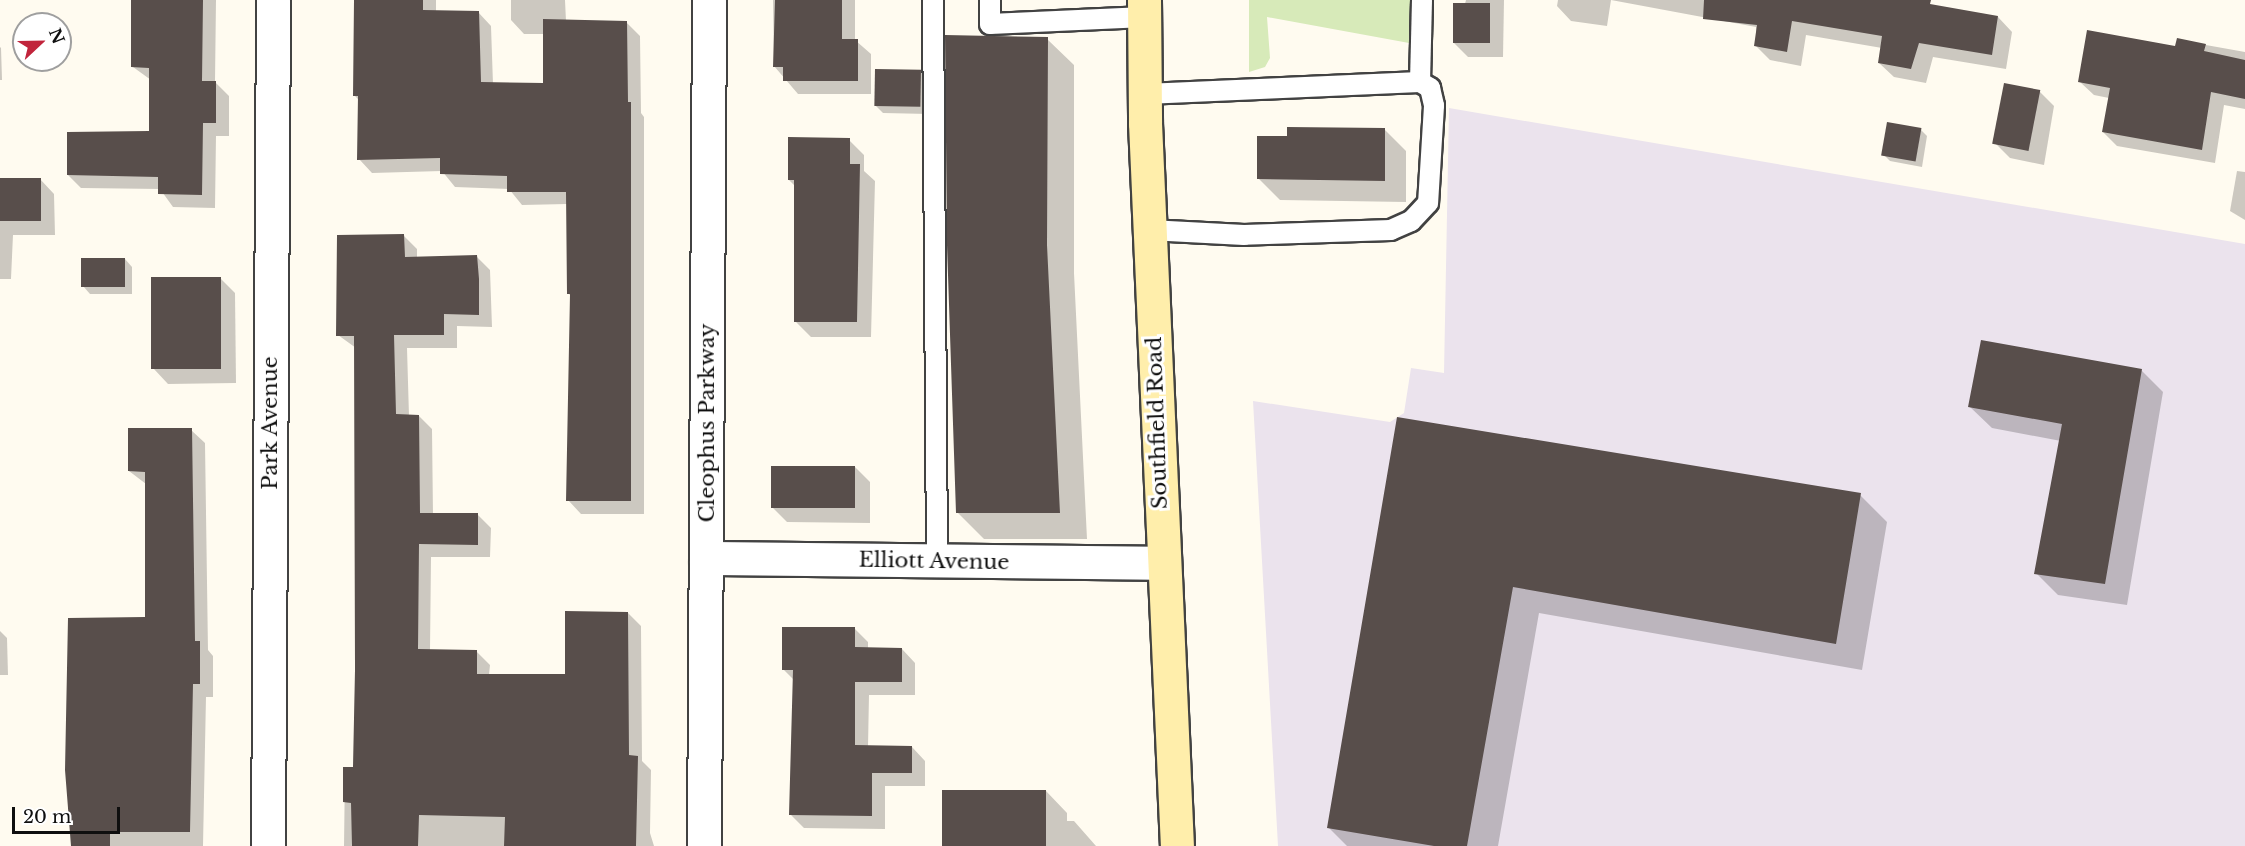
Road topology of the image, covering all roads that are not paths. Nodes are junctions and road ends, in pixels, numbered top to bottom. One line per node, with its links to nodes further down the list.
1 (273, 0): 13 (street, Park Avenue)
2 (709, 0): 10 (street, Cleophus Parkway)
3 (933, 0): 11 (lane)
4 (990, 0): 6 (lane)
5 (1422, 0): 7 (lane)
6 (1145, 8): 8 (main road, Southfield Road)
7 (1420, 82): 8 (lane); 9 (lane)
8 (1145, 94): 9 (main road, Southfield Road)
9 (1149, 230): 12 (main road, Southfield Road)
10 (706, 558): 11 (street, Elliott Avenue); 14 (street, Cleophus Parkway)
11 (937, 561): 12 (street, Elliott Avenue)
12 (1162, 563): 15 (main road, Southfield Road)
13 (268, 846)
14 (704, 846)
15 (1177, 846)

